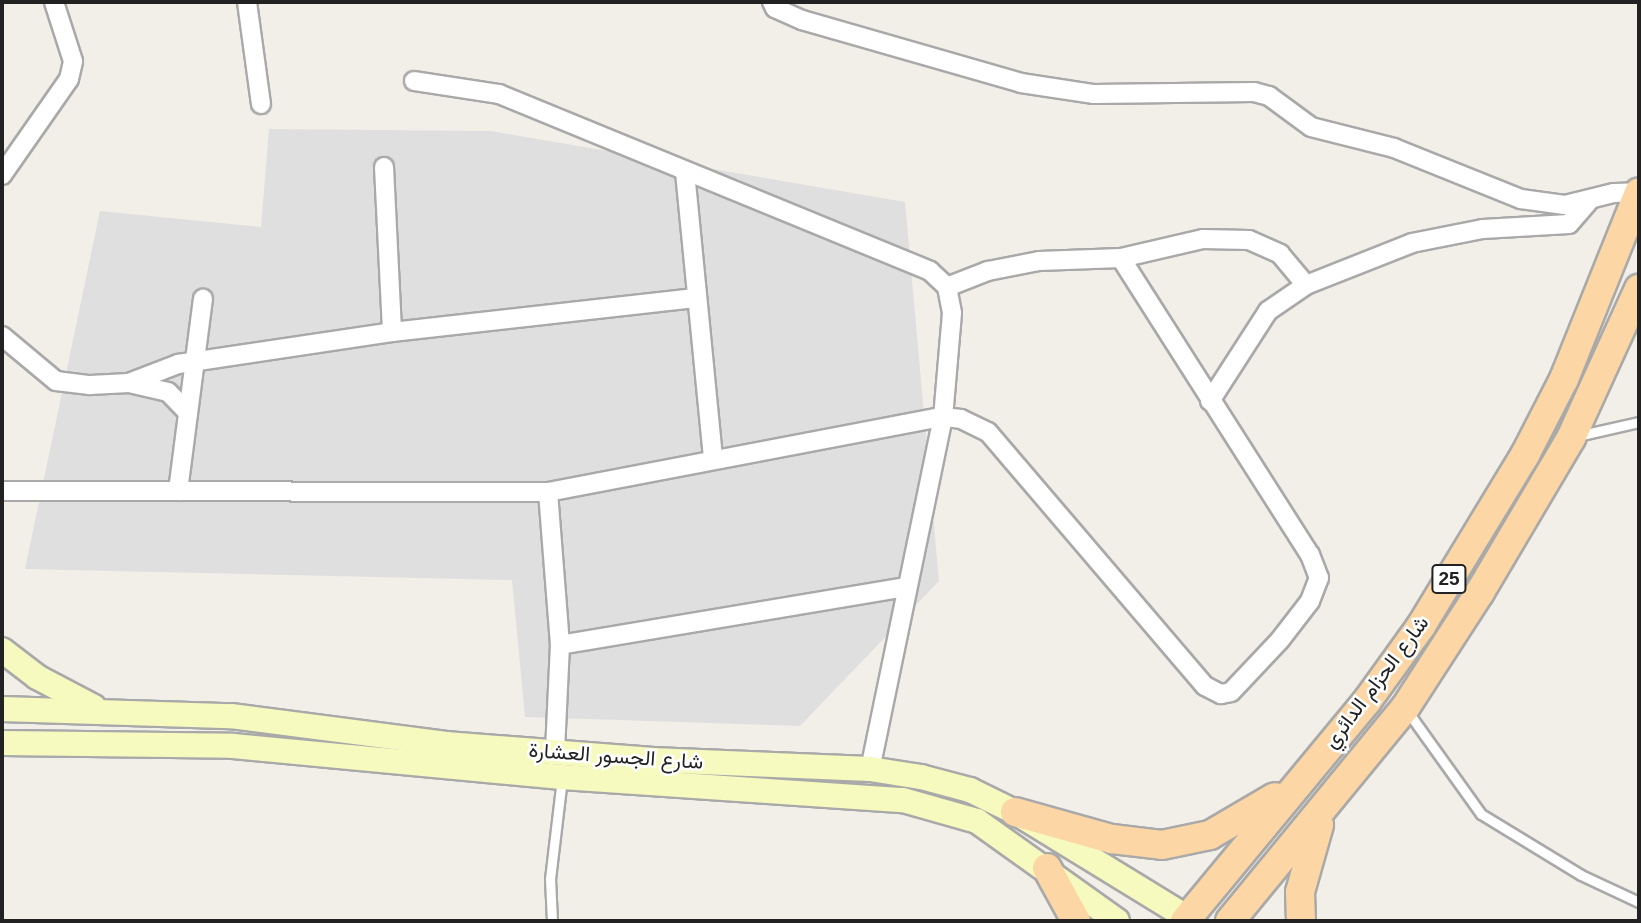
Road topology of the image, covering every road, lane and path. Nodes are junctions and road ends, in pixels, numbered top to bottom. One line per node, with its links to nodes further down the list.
1 (54, 2): 8 (street)
2 (247, 2): 5 (street)
3 (772, 2): 10 (street)
4 (414, 81): 7 (street)
5 (261, 104)
6 (384, 167): 17 (street)
7 (685, 172): 13 (street); 15 (street)
8 (2, 176)
9 (1639, 192): 10 (street); 39 (main road, شارع الحزام الدائري / 25)
10 (1590, 200): 12 (street)
11 (1121, 258): 12 (street); 13 (street); 21 (street)
12 (1306, 285): 21 (street)
13 (947, 287): 23 (street)
14 (1639, 289): 25 (main road, شارع الحزام الدائري / 25)
15 (695, 298): 17 (street); 26 (street)
16 (203, 299): 19 (street)
17 (392, 332): 19 (street)
18 (2, 336): 20 (street)
19 (197, 361): 20 (street); 22 (street)
20 (128, 383): 22 (street)
21 (1210, 401): 23 (street)
22 (188, 413): 28 (street)
23 (943, 417): 26 (street); 30 (street)
24 (1639, 422): 25 (lane)
25 (1571, 438): 33 (main road, شارع الحزام الدائري / 25)
26 (713, 458): 29 (street)
27 (2, 491): 28 (street)
28 (178, 491): 29 (street)
29 (548, 492): 31 (street)
30 (905, 587): 31 (street); 38 (street)
31 (560, 645): 37 (street)
32 (2, 650): 35 (main road)
33 (1405, 708): 41 (main road, شارع الحزام الدائري / 25); 44 (lane)
34 (2, 709): 35 (main road, شارع الجسور العشارة)
35 (101, 710): 37 (main road, شارع الجسور العشارة)
36 (2, 743): 40 (main road, شارع الجسور العشارة)
37 (555, 751): 38 (main road, شارع الجسور العشارة)
38 (870, 769): 42 (main road, شارع الجسور العشارة)
39 (1308, 771): 42 (main road); 45 (main road, شارع الحزام الدائري / 25)
40 (562, 777): 43 (main road, شارع الجسور العشارة); 46 (lane)
41 (1324, 811): 49 (main road, شارع الحزام الدائري / 25); 50 (main road)
42 (1015, 813): 45 (main road, شارع الجسور العشارة)
43 (1047, 867): 47 (main road); 48 (main road, شارع الجسور العشارة)
44 (1639, 902)
45 (1188, 920)
46 (552, 921)
47 (1076, 921)
48 (1117, 921)
49 (1230, 921)
50 (1301, 921)

